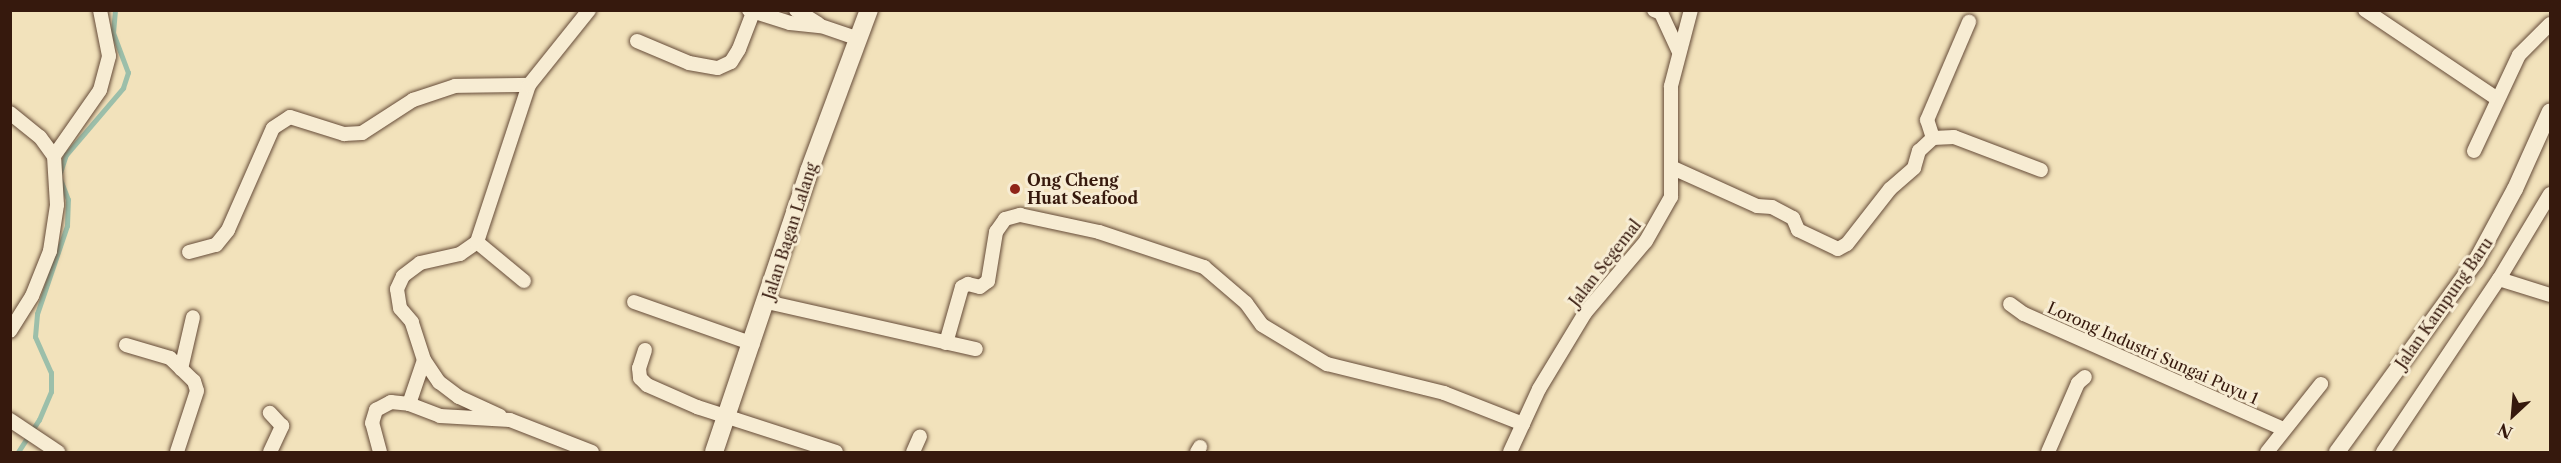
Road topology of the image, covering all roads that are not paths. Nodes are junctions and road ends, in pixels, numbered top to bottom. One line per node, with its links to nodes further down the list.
1 (100, 10): 21 (street)
2 (589, 10): 15 (street)
3 (796, 10): 11 (street)
4 (869, 10): 12 (main road, Jalan Bagan Lalang)
5 (1691, 10): 14 (street, Jalan Segemal)
6 (2365, 10): 16 (street)
7 (751, 11): 11 (street); 13 (street)
8 (1660, 11): 14 (street)
9 (1969, 22): 19 (street)
10 (2550, 24): 16 (street)
11 (821, 26): 12 (street)
12 (858, 39): 31 (main road, Jalan Bagan Lalang)
13 (637, 41)
14 (1679, 51): 22 (street, Jalan Segemal)
15 (529, 85): 25 (street); 26 (street)
16 (2496, 98): 20 (street)
17 (2550, 111): 63 (street, Jalan Kampung Baru)
18 (10, 112): 21 (street)
19 (1933, 138): 22 (street); 23 (street)
20 (2474, 151)
21 (54, 156): 34 (street)
22 (1673, 168): 49 (street, Jalan Segemal)
23 (2042, 170)
24 (2550, 194): 27 (street)
25 (477, 242): 28 (street); 40 (street)
26 (189, 252)
27 (2499, 279): 29 (street); 64 (street)
28 (524, 281)
29 (2550, 296)
30 (634, 302): 36 (street)
31 (767, 302): 35 (street); 36 (main road, Jalan Bagan Lalang)
32 (2010, 304): 50 (street, Lorong Industri Sungai Puyu 1)
33 (192, 317): 41 (street)
34 (10, 331)
35 (946, 342): 38 (street); 49 (street)
36 (753, 344): 46 (main road, Jalan Bagan Lalang)
37 (126, 345): 41 (street)
38 (976, 349)
39 (645, 350): 46 (street)
40 (424, 360): 44 (street); 48 (street)
41 (181, 369): 53 (street)
42 (2085, 377): 61 (street)
43 (2320, 384): 50 (street)
44 (409, 404): 48 (street); 55 (street)
45 (270, 413): 54 (street)
46 (727, 417): 57 (main road, Jalan Bagan Lalang); 58 (street)
47 (10, 420): 52 (street)
48 (510, 420): 56 (street)
49 (1523, 424): 60 (street, Jalan Segemal)
50 (2284, 429): 62 (street)
51 (920, 436): 59 (street)
52 (53, 449)
53 (177, 453)
54 (270, 453)
55 (380, 453)
56 (592, 453)
57 (714, 453)
58 (836, 453)
59 (913, 453)
60 (1510, 453)
61 (2048, 453)
62 (2266, 453)
63 (2337, 453)
64 (2383, 453)

